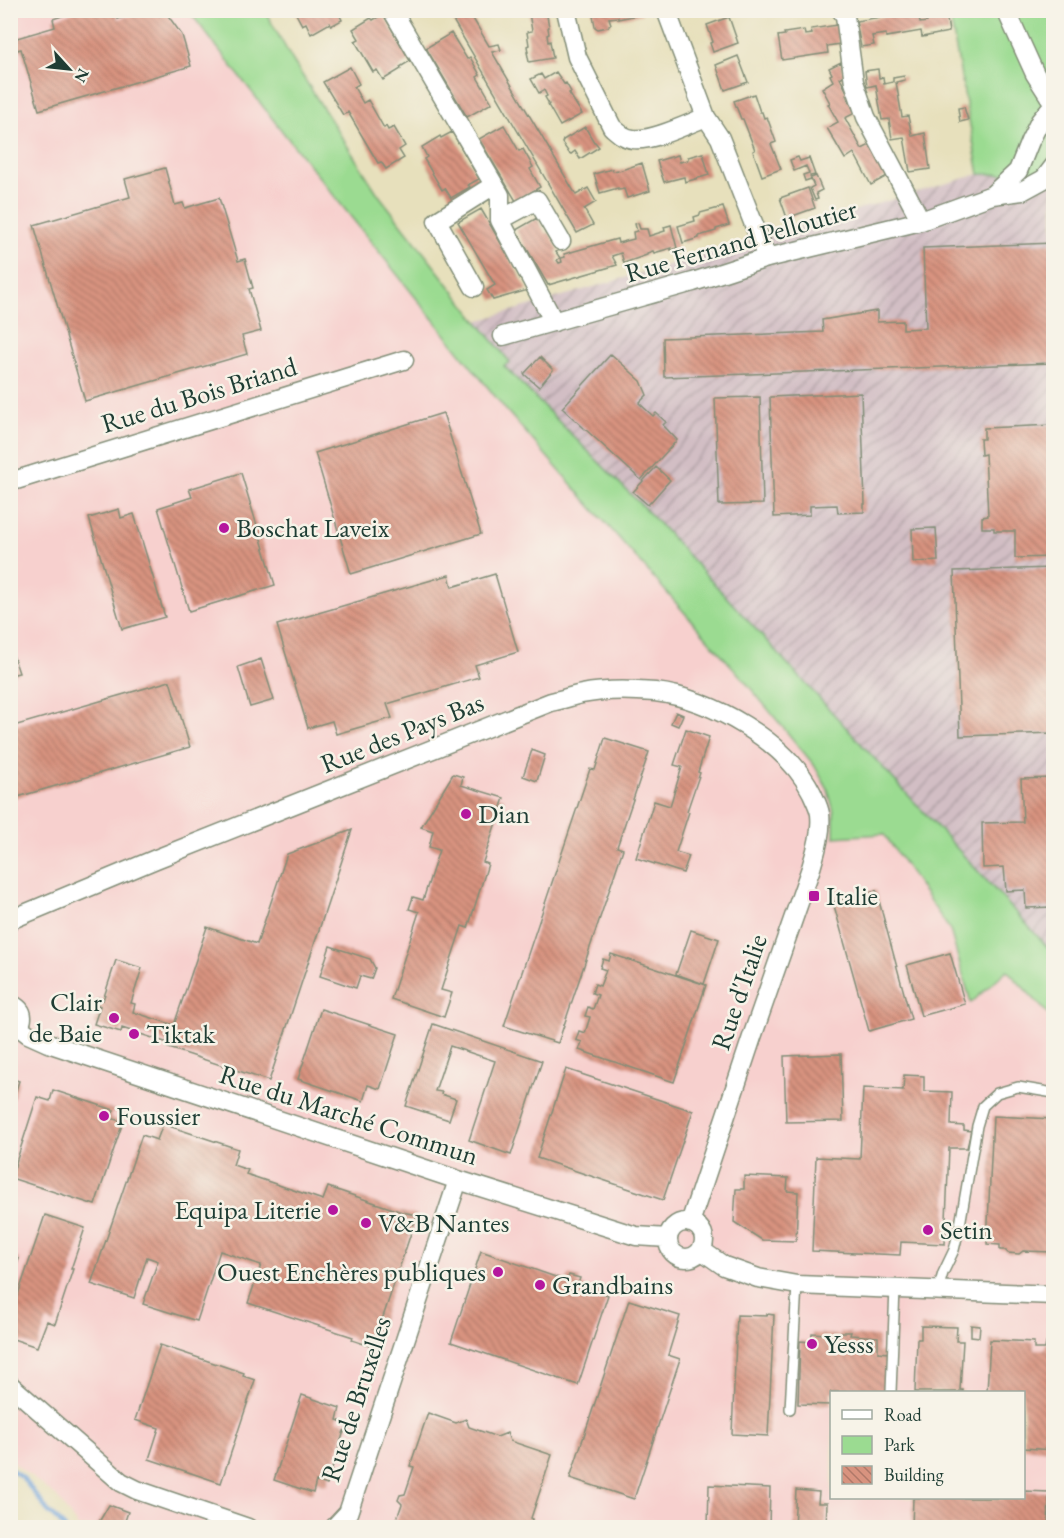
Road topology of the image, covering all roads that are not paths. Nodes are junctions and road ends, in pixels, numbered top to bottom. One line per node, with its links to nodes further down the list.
1 (393, 10): 9 (street)
2 (566, 10): 7 (street)
3 (666, 10): 7 (street)
4 (841, 10): 12 (street)
5 (1006, 10): 6 (street)
6 (1053, 104): 10 (street, Rue Fernand Pelloutier)
7 (706, 117): 14 (street)
8 (1053, 166): 10 (street, Rue Fernand Pelloutier)
9 (494, 185): 11 (street); 15 (street)
10 (992, 195): 12 (street, Rue Fernand Pelloutier)
11 (500, 220): 13 (street); 16 (street)
12 (921, 221): 14 (street, Rue Fernand Pelloutier)
13 (561, 241)
14 (767, 258): 16 (street, Rue Fernand Pelloutier)
15 (474, 287)
16 (554, 322): 17 (street, Rue Fernand Pelloutier)
17 (503, 336)
18 (404, 360): 19 (street, Rue du Bois Briand)
19 (10, 483)
20 (805, 779): 21 (street, Rue des Pays Bas); 26 (street, Rue d'Italie)
21 (10, 920)
22 (10, 1004): 23 (street)
23 (15, 1029): 25 (street, Rue du Marché Commun)
24 (1053, 1093): 31 (lane)
25 (458, 1180): 27 (street, Rue du Marché Commun); 37 (street, Rue de Bruxelles)
26 (690, 1222): 27 (street); 28 (street)
27 (668, 1238): 28 (street)
28 (701, 1250): 29 (street)
29 (797, 1285): 30 (street); 35 (lane)
30 (895, 1288): 31 (street); 34 (lane)
31 (938, 1290): 32 (street)
32 (1053, 1295)
33 (10, 1385): 36 (street)
34 (891, 1391)
35 (790, 1408)
36 (248, 1527)
37 (334, 1527)

